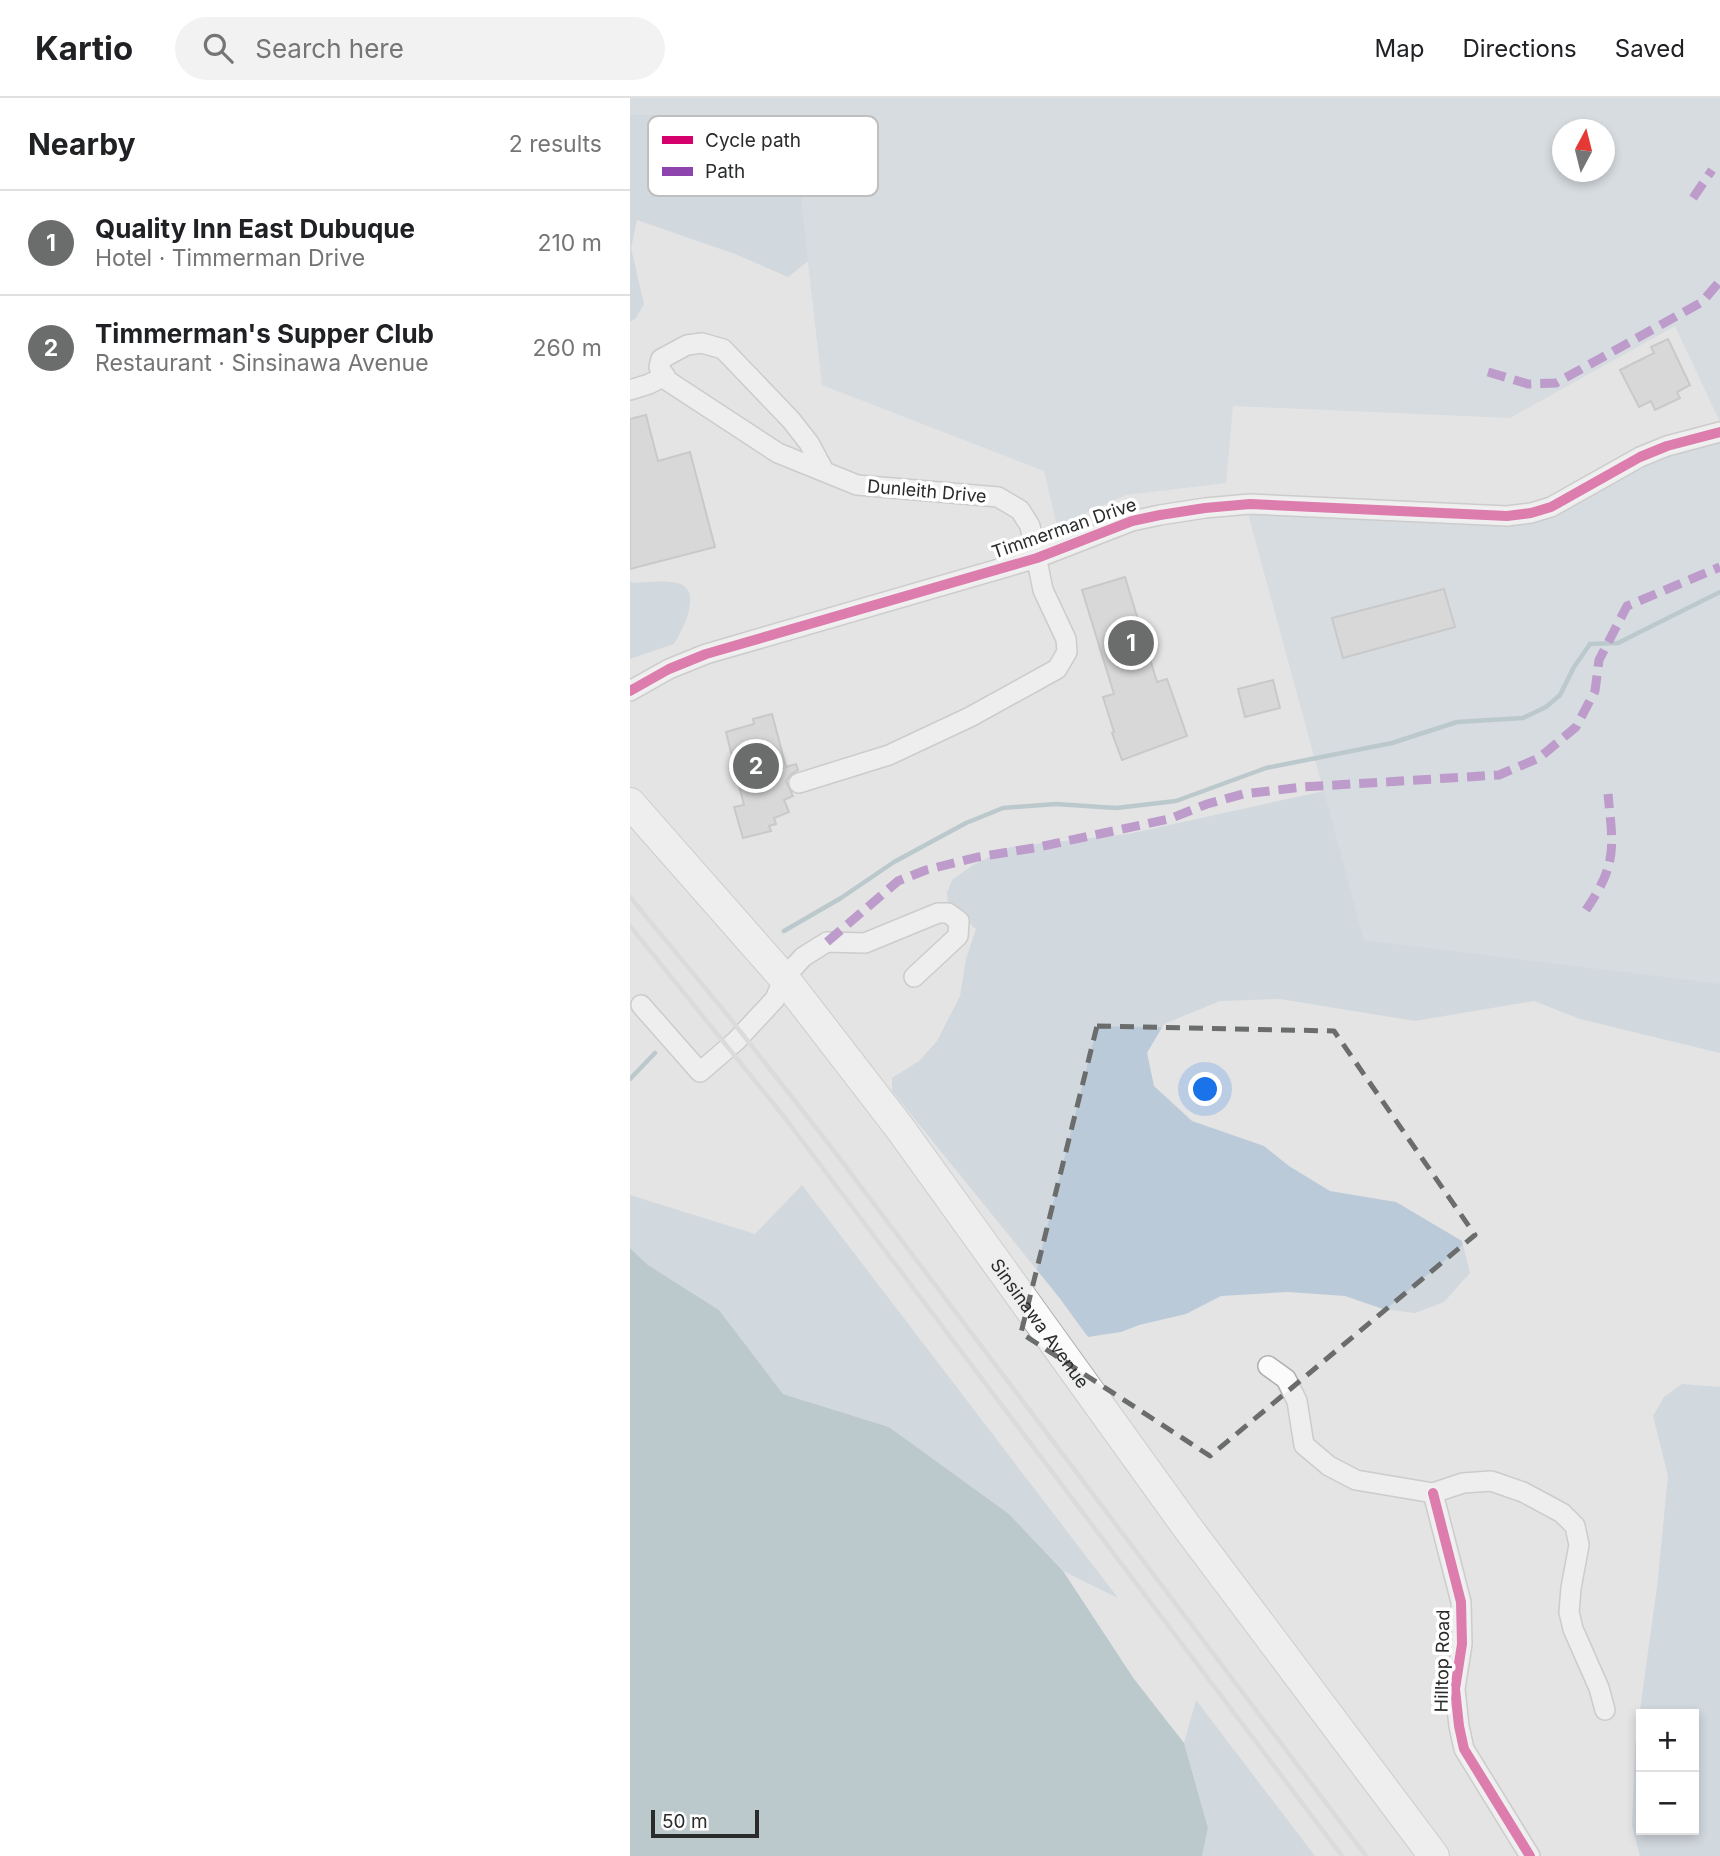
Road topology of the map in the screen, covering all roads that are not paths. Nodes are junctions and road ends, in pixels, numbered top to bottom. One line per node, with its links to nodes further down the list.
1 (665, 376): 2 (street); 4 (street, Dunleith Drive); 4 (street)
2 (630, 390)
3 (1720, 432): 5 (street, Timmerman Drive)
4 (824, 471): 5 (street, Dunleith Drive)
5 (1037, 558): 6 (street, Timmerman Drive); 7 (street, Dunleith Drive)
6 (630, 691)
7 (799, 783)
8 (630, 803): 11 (highway, Sinsinawa Avenue)
9 (630, 829): 11 (highway, Sinsinawa Avenue)
10 (914, 976): 11 (street)
11 (780, 988): 12 (street); 16 (highway, Sinsinawa Avenue); 17 (highway, Sinsinawa Avenue)
12 (641, 1005)
13 (1268, 1366): 14 (street)
14 (1433, 1493): 15 (street); 18 (street, Hilltop Road)
15 (1605, 1710)
16 (1410, 1856)
17 (1434, 1856)
18 (1530, 1856)

